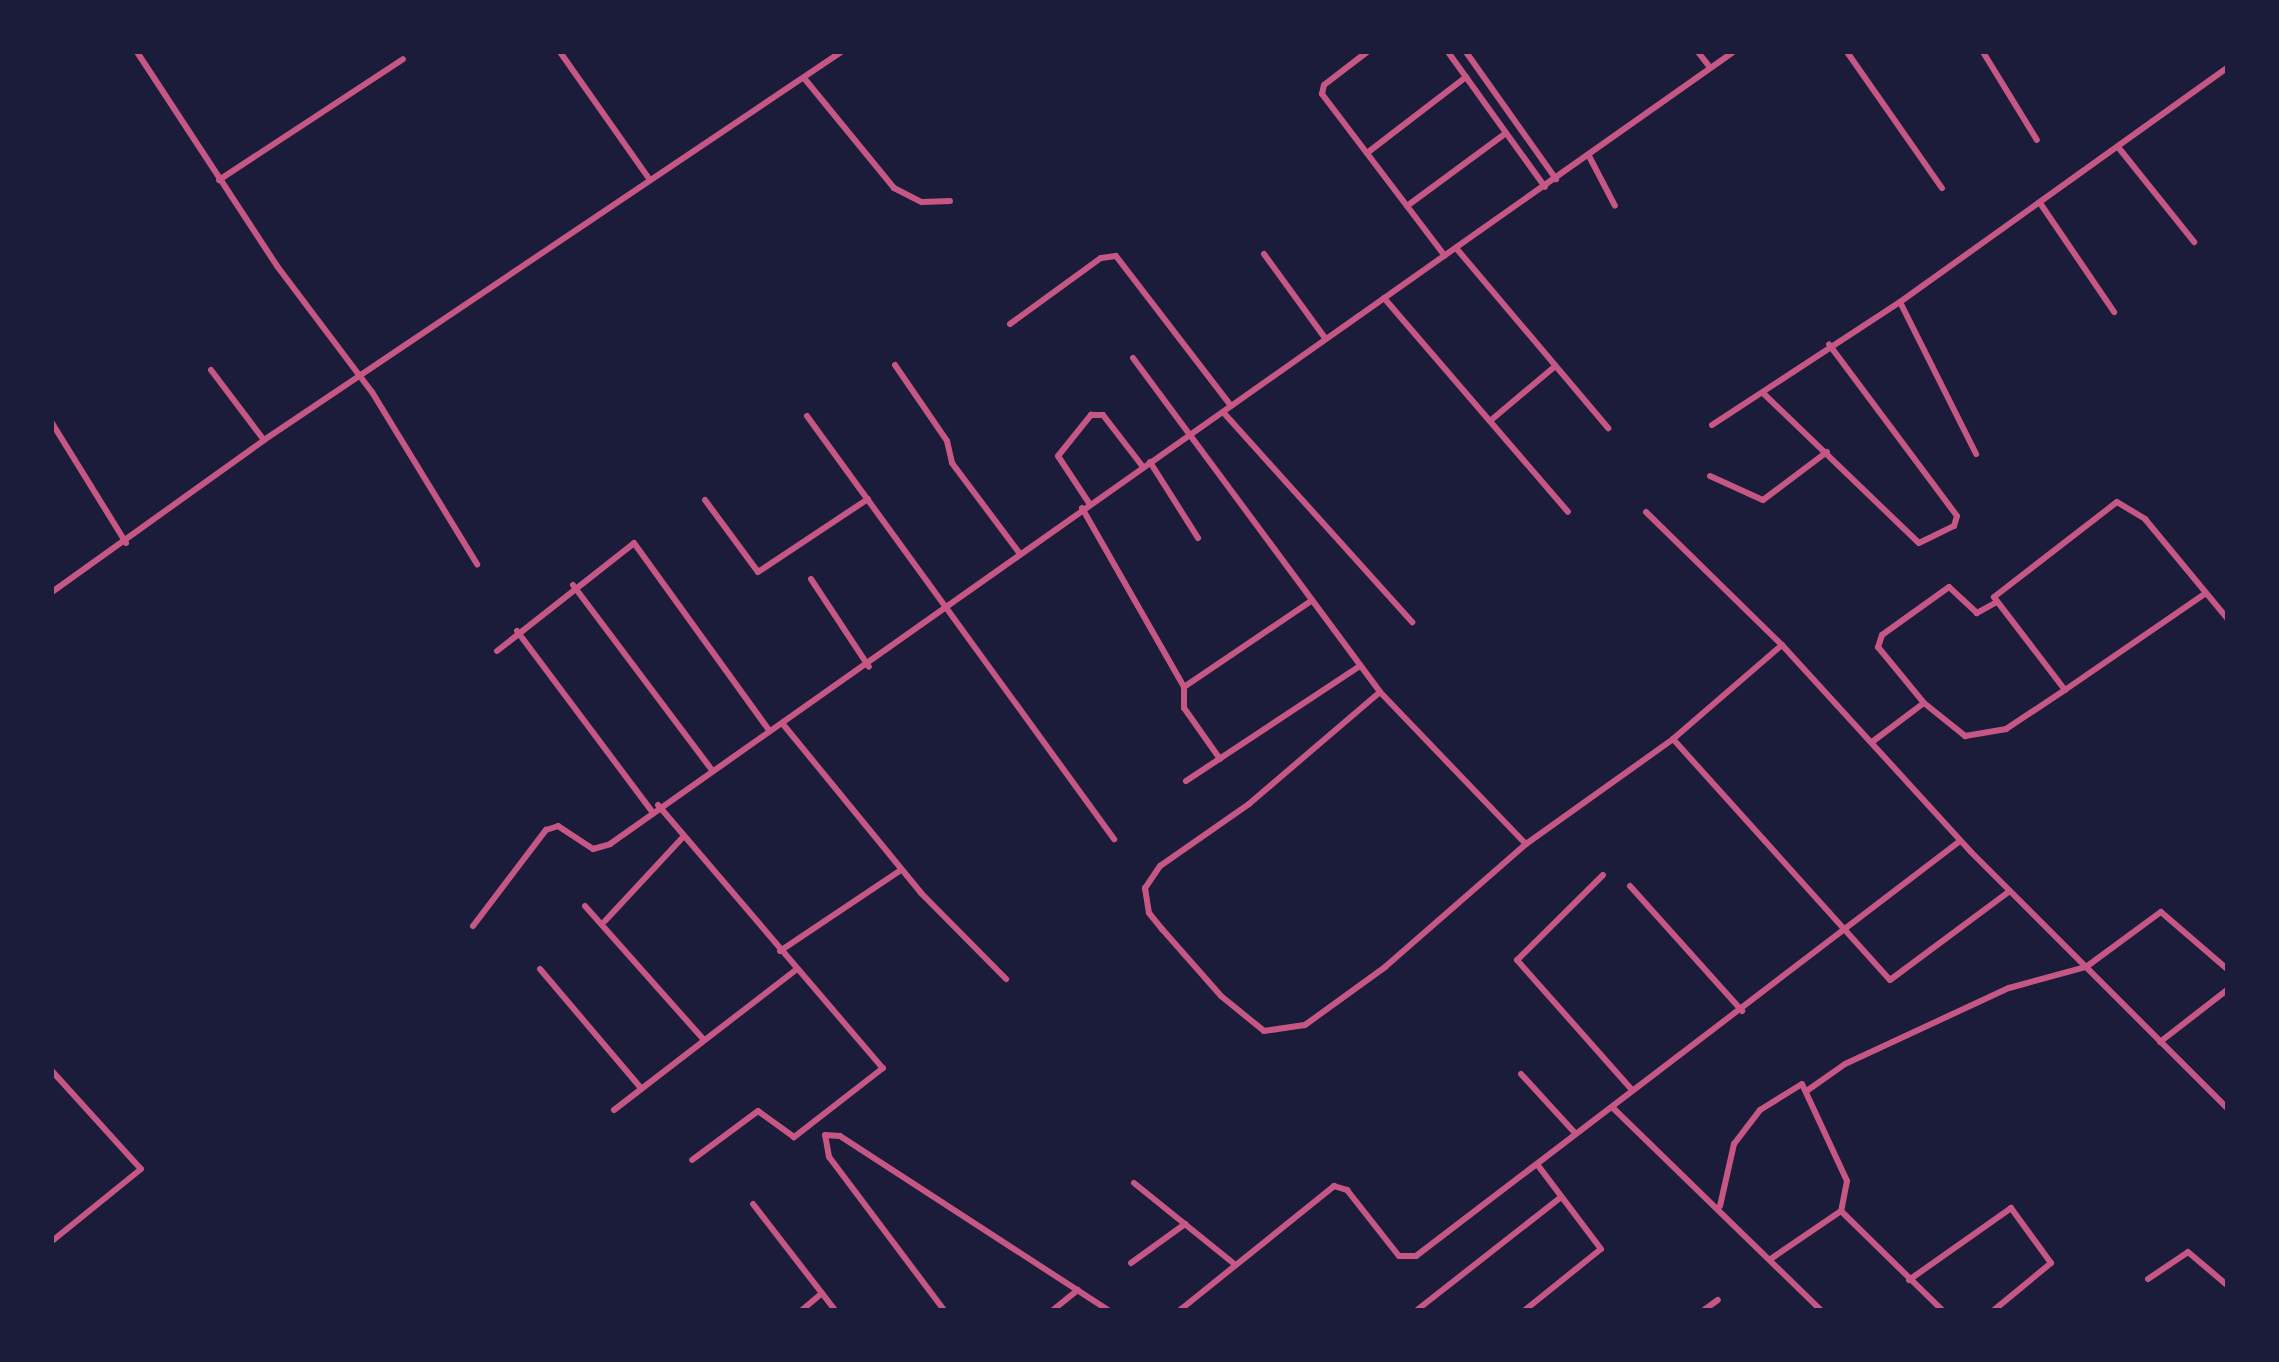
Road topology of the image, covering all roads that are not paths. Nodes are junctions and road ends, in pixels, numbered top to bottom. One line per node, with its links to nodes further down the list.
1 (137, 52): 22 (street)
2 (560, 52): 23 (street)
3 (841, 52): 15 (street)
4 (1367, 52): 19 (street)
5 (1448, 52): 14 (street)
6 (1466, 52): 21 (street)
7 (1698, 52): 12 (street)
8 (1733, 52): 12 (street)
9 (1847, 52): 25 (street)
10 (1983, 52): 17 (street)
11 (403, 59): 22 (street)
12 (1708, 65): 20 (street)
13 (2227, 68): 18 (street)
14 (1466, 77): 16 (street); 19 (street)
15 (804, 78): 23 (street); 26 (street)
16 (1506, 133): 24 (street); 28 (street)
17 (2037, 140)
18 (2118, 147): 27 (street); 30 (street)
19 (1367, 153): 28 (street)
20 (1589, 156): 21 (street); 29 (street)
21 (1556, 179): 24 (street)
22 (219, 180): 44 (street)
23 (650, 180): 44 (street)
24 (1545, 187): 31 (street)
25 (1942, 188)
26 (950, 201)
27 (2040, 203): 35 (street); 36 (street)
28 (1407, 206): 33 (street)
29 (1615, 206)
30 (2194, 242)
31 (1456, 248): 33 (street); 42 (street)
32 (1264, 254): 38 (street)
33 (1445, 256): 34 (street)
34 (1384, 298): 38 (street); 49 (street)
35 (1900, 302): 39 (street); 56 (street)
36 (2114, 312)
37 (1010, 324): 46 (street)
38 (1325, 338): 46 (street)
39 (1829, 344): 45 (street); 55 (street)
40 (1133, 358): 53 (street)
41 (895, 365): 67 (street)
42 (1553, 368): 49 (street); 52 (street)
43 (211, 370): 54 (street)
44 (362, 379): 54 (street); 68 (street)
45 (1763, 393): 51 (street); 55 (street)
46 (1231, 406): 47 (street)
47 (1223, 412): 53 (street); 77 (street)
48 (807, 416): 59 (street)
49 (1490, 421): 63 (street)
50 (52, 423): 66 (street)
51 (1712, 425)
52 (1608, 428)
53 (1189, 436): 57 (street); 73 (street)
54 (264, 440): 66 (street)
55 (1827, 452): 58 (street)
56 (1976, 454)
57 (1147, 465): 61 (street); 61 (street); 65 (street)
58 (1710, 476)
59 (868, 499): 60 (street); 75 (street)
60 (705, 500)
61 (1089, 503): 62 (street)
62 (1082, 508): 67 (street); 83 (street)
63 (1568, 512)
64 (1646, 512): 79 (street)
65 (1198, 538)
66 (126, 543): 71 (street)
67 (1020, 554): 75 (street)
68 (477, 564)
69 (811, 579): 82 (street)
70 (573, 585): 78 (street); 88 (street); 92 (street)
71 (52, 592)
72 (2206, 593): 74 (street); 76 (street); 84 (street)
73 (1311, 601): 81 (street); 83 (street)
74 (1995, 603): 84 (street); 86 (street)
75 (944, 611): 82 (street); 97 (street)
76 (2227, 618)
77 (1412, 622)
78 (517, 631): 80 (street); 95 (street)
79 (1782, 645): 89 (street); 90 (street)
80 (497, 651)
81 (1360, 666): 85 (street); 91 (street)
82 (869, 667): 87 (street)
83 (1184, 687): 91 (street)
84 (2065, 690): 86 (street)
85 (1380, 692): 99 (street); 99 (street)
86 (1924, 703): 90 (street)
87 (782, 723): 88 (street); 100 (street)
88 (769, 730): 92 (street)
89 (1673, 739): 99 (street); 107 (street)
90 (1872, 742): 98 (street)
91 (1220, 759): 93 (street)
92 (712, 770): 94 (street)
93 (1186, 781)
94 (658, 805): 95 (street); 96 (street)
95 (651, 810): 106 (street)
96 (682, 838): 105 (street); 108 (street)
97 (1114, 839)
98 (1960, 841): 103 (street); 107 (street)
99 (1526, 844)
100 (901, 870): 108 (street); 113 (street)
101 (1603, 875): 121 (street)
102 (1630, 886): 115 (street)
103 (2010, 891): 107 (street); 109 (street)
104 (585, 906): 116 (street)
105 (605, 921)
106 (473, 926)
107 (1846, 928): 115 (street)
108 (780, 951): 112 (street)
109 (2086, 967): 111 (street); 117 (street); 122 (street)
110 (540, 969): 120 (street)
111 (2227, 969)
112 (796, 970): 116 (street); 127 (street)
113 (1006, 979)
114 (2227, 990): 117 (street)
115 (1742, 1011): 121 (street)
116 (704, 1040): 120 (street)
117 (2160, 1042): 124 (street)
118 (52, 1071): 135 (street)
119 (1521, 1074): 126 (street)
120 (641, 1088): 125 (street)
121 (1632, 1090): 123 (street)
122 (1808, 1090): 132 (street); 133 (street)
123 (1612, 1107): 126 (street); 132 (street)
124 (2227, 1108)
125 (614, 1110)
126 (1576, 1134): 128 (street)
127 (692, 1160)
128 (1537, 1164): 130 (street); 138 (street)
129 (1134, 1183): 134 (street)
130 (1561, 1197): 151 (street); 152 (street)
131 (753, 1204): 143 (street)
132 (1720, 1206): 136 (street)
133 (1841, 1211): 136 (street); 140 (street)
134 (1185, 1224): 137 (street); 138 (street)
135 (52, 1241)
136 (1772, 1258): 154 (street)
137 (1131, 1263)
138 (1233, 1263): 150 (street)
139 (2148, 1279): 141 (street)
140 (1909, 1280): 155 (street); 156 (street)
141 (2227, 1285)
142 (1078, 1290): 147 (street); 148 (street); 149 (street)
143 (822, 1293): 145 (street); 146 (street)
144 (1718, 1300): 153 (street)
145 (802, 1310)
146 (835, 1310)
147 (944, 1310)
148 (1053, 1310)
149 (1108, 1310)
150 (1180, 1310)
151 (1417, 1310)
152 (1525, 1310)
153 (1704, 1310)
154 (1821, 1310)
155 (1942, 1310)
156 (1994, 1310)

